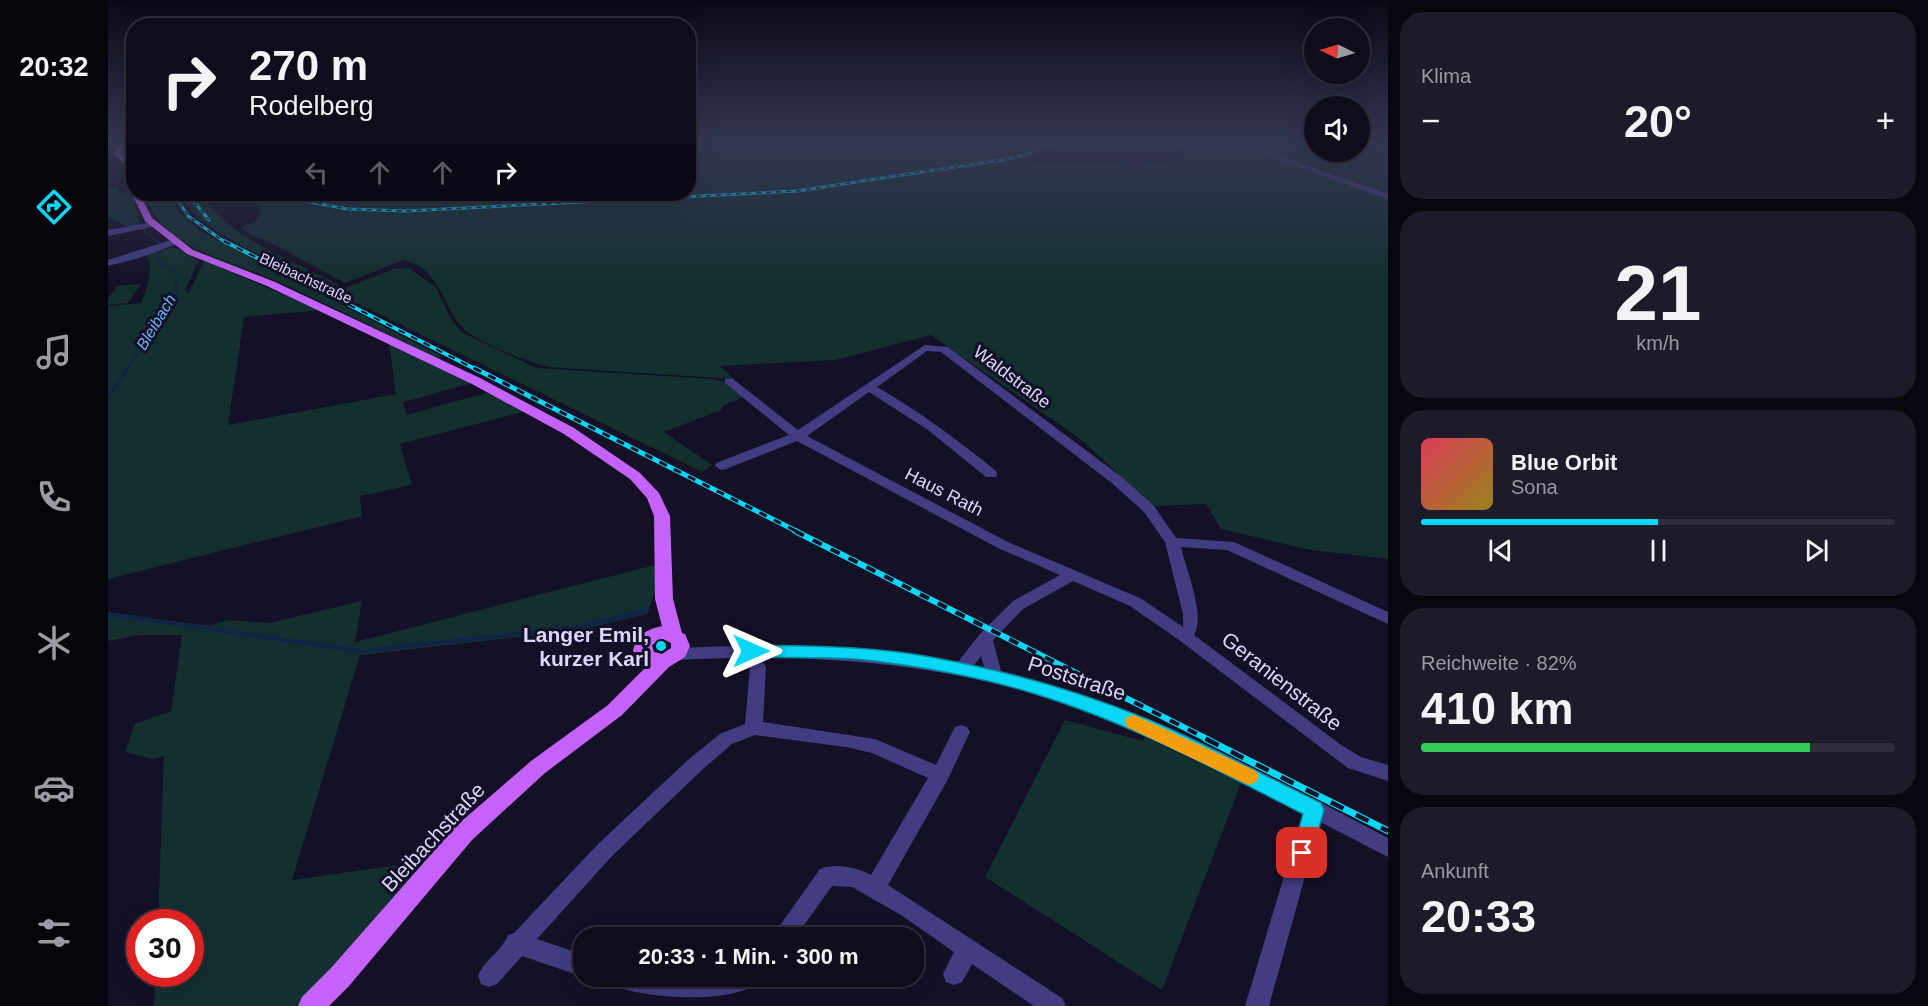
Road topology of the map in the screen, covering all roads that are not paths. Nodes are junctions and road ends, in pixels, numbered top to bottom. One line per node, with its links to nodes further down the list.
1 (1368, 190): 2 (street)
2 (1388, 197)
3 (139, 201): 4 (main road, Bleibachstraße)
4 (148, 225): 5 (street); 6 (main road, Bleibachstraße)
5 (108, 233)
6 (174, 242): 7 (street); 19 (main road, Bleibachstraße)
7 (108, 263)
8 (729, 381): 10 (street, Haus Rath)
9 (869, 387): 10 (street, Waldstraße); 12 (street); 13 (street, Waldstraße)
10 (798, 436): 11 (street, Waldstraße); 14 (street, Haus Rath)
11 (721, 466)
12 (991, 474)
13 (1172, 542): 16 (street); 17 (street, Waldstraße)
14 (1074, 574): 15 (street, Haus Rath); 18 (street)
15 (1154, 614): 17 (street, Geranienstraße)
16 (1388, 618)
17 (1185, 636): 25 (street, Geranienstraße)
18 (986, 639): 21 (street); 22 (street)
19 (665, 647): 21 (street, Poststraße); 38 (main road, Bleibachstraße)
20 (758, 667): 23 (street)
21 (962, 669): 22 (street, Poststraße)
22 (994, 676): 27 (street, Poststraße)
23 (754, 728): 26 (street); 31 (street)
24 (961, 732): 26 (street)
25 (1388, 773)
26 (940, 775): 29 (street)
27 (1314, 810): 28 (street, Poststraße); 40 (street)
28 (1388, 848)
29 (875, 888): 30 (street); 32 (street)
30 (790, 927)
31 (516, 943): 33 (street); 35 (street)
32 (968, 949): 34 (street); 39 (street)
33 (573, 962)
34 (954, 974)
35 (489, 976)
36 (649, 987): 37 (street)
37 (744, 987)
38 (311, 1006)
39 (1054, 1006)
40 (1257, 1006)

